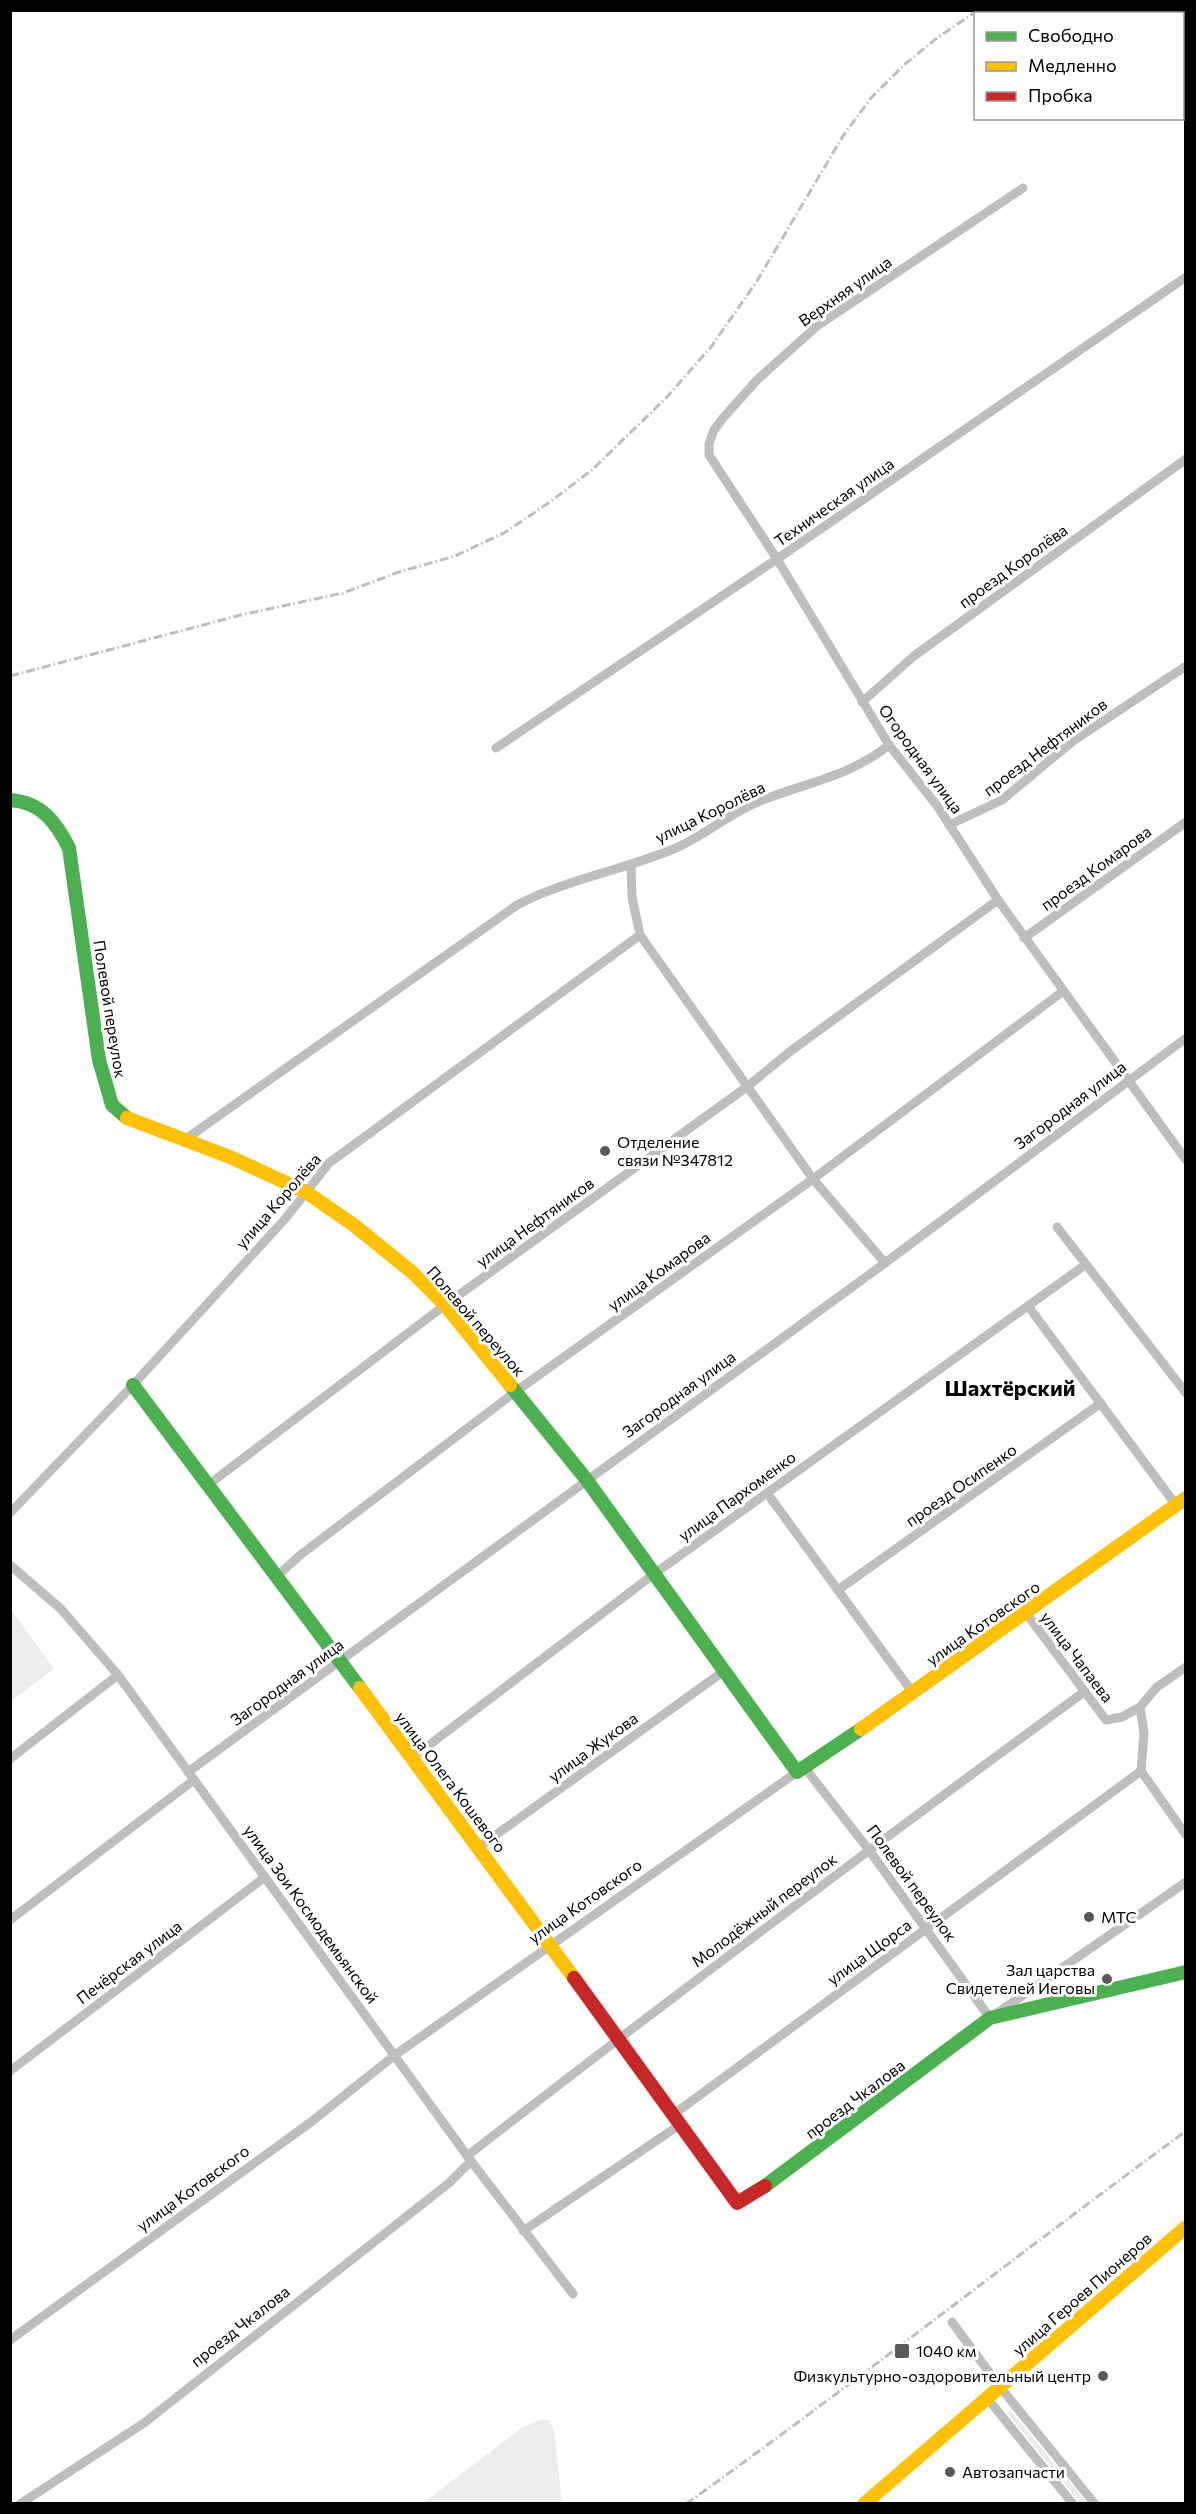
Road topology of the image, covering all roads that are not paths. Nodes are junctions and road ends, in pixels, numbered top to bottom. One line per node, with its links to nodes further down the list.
1 (1023, 188): 3 (street, Верхняя улица)
2 (1185, 276): 5 (street, Техническая улица)
3 (709, 444): 5 (street, Огородная улица)
4 (1185, 459): 7 (street, проезд Королёва)
5 (777, 559): 7 (street, Огородная улица); 9 (street, Техническая улица)
6 (1185, 666): 12 (street, проезд Нефтяников)
7 (862, 702): 8 (street, Огородная улица)
8 (889, 745): 12 (street, Огородная улица); 13 (street, улица Королёва)
9 (496, 748)
10 (10, 800): 21 (street, Полевой переулок)
11 (1185, 822): 16 (street, проезд Комарова)
12 (949, 825): 14 (street, Огородная улица)
13 (631, 865): 15 (street); 21 (street, улица Королёва)
14 (998, 900): 16 (street, Огородная улица); 20 (street, улица Нефтяников)
15 (640, 935): 20 (street); 24 (street, улица Королёва)
16 (1024, 938): 17 (street, Огородная улица)
17 (1062, 992): 19 (street, Огородная улица); 23 (street, улица Комарова)
18 (1185, 1038): 19 (street, Загородная улица)
19 (1129, 1080): 22 (street, Огородная улица); 26 (street, Загородная улица)
20 (748, 1086): 23 (street); 28 (street, улица Нефтяников)
21 (183, 1141): 24 (street, Полевой переулок)
22 (1185, 1160)
23 (813, 1179): 26 (street); 31 (street, улица Комарова)
24 (306, 1192): 28 (street, Полевой переулок); 30 (street, улица Королёва)
25 (1057, 1227): 27 (street)
26 (885, 1263): 34 (street, Загородная улица)
27 (1085, 1264): 29 (street, улица Пархоменко); 32 (street)
28 (445, 1305): 31 (street, Полевой переулок); 35 (street, улица Нефтяников)
29 (1028, 1306): 33 (street); 36 (street, улица Пархоменко)
30 (133, 1385): 35 (street, улица Олега Кошевого); 38 (street, улица Королёва)
31 (515, 1392): 34 (street, Полевой переулок); 41 (street, улица Комарова)
32 (1185, 1393)
33 (1101, 1404): 37 (street); 42 (street, проезд Осипенко)
34 (586, 1479): 40 (street, Полевой переулок); 44 (street, Загородная улица)
35 (208, 1485): 41 (street, улица Олега Кошевого)
36 (767, 1493): 40 (street, улица Пархоменко); 42 (street)
37 (1181, 1502): 43 (street, улица Котовского)
38 (10, 1513)
39 (10, 1565): 47 (street, улица Зои Космодемьянской)
40 (654, 1574): 46 (street, Полевой переулок); 51 (street, улица Пархоменко)
41 (276, 1577): 44 (street, улица Олега Кошевого)
42 (838, 1590): 49 (street)
43 (1026, 1613): 48 (street, улица Чапаева); 49 (street, улица Котовского)
44 (342, 1661): 51 (street, улица Олега Кошевого); 55 (street, Загородная улица)
45 (1185, 1667): 50 (street)
46 (724, 1671): 53 (street, Полевой переулок); 57 (street, улица Жукова)
47 (118, 1675): 52 (street); 55 (street, улица Зои Космодемьянской)
48 (1084, 1692): 50 (street, улица Чапаева); 58 (street, Молодёжный переулок)
49 (913, 1694): 53 (street, улица Котовского)
50 (1140, 1707): 54 (street)
51 (412, 1758): 57 (street, улица Олега Кошевого)
52 (10, 1759)
53 (801, 1770): 58 (street, Полевой переулок); 63 (street, улица Котовского)
54 (1140, 1771): 56 (street); 62 (street, улица Щорса)
55 (191, 1776): 59 (street, улица Зои Космодемьянской); 61 (street)
56 (1185, 1834)
57 (479, 1847): 63 (street, улица Олега Кошевого)
58 (869, 1850): 62 (street, Полевой переулок); 66 (street, Молодёжный переулок)
59 (265, 1877): 67 (street, улица Зои Космодемьянской); 68 (street, Печёрская улица)
60 (1185, 1882): 65 (street, проезд Чкалова)
61 (10, 1920)
62 (926, 1929): 65 (street, Полевой переулок); 69 (street, улица Щорса)
63 (552, 1944): 66 (street, улица Олега Кошевого); 67 (street, улица Котовского)
64 (1185, 1972): 65 (street, проезд Чкалова)
65 (990, 2018): 71 (street, проезд Чкалова)
66 (617, 2039): 69 (street, улица Олега Кошевого); 70 (street, Молодёжный переулок)
67 (395, 2055): 70 (street, улица Зои Космодемьянской); 76 (street, улица Котовского)
68 (10, 2071)
69 (678, 2119): 71 (street, улица Олега Кошевого); 73 (street, улица Щорса)
70 (469, 2159): 73 (street, улица Зои Космодемьянской); 79 (street, проезд Чкалова)
71 (737, 2203)
72 (1185, 2227): 77 (street, улица Героев Пионеров)
73 (523, 2231): 74 (street, улица Зои Космодемьянской)
74 (573, 2294)
75 (951, 2322): 77 (street)
76 (10, 2340)
77 (1000, 2387): 78 (street, улица Героев Пионеров); 82 (street)
78 (987, 2398): 80 (street, улица Героев Пионеров); 81 (street)
79 (20, 2504)
80 (864, 2504)
81 (1073, 2504)
82 (1095, 2504)

